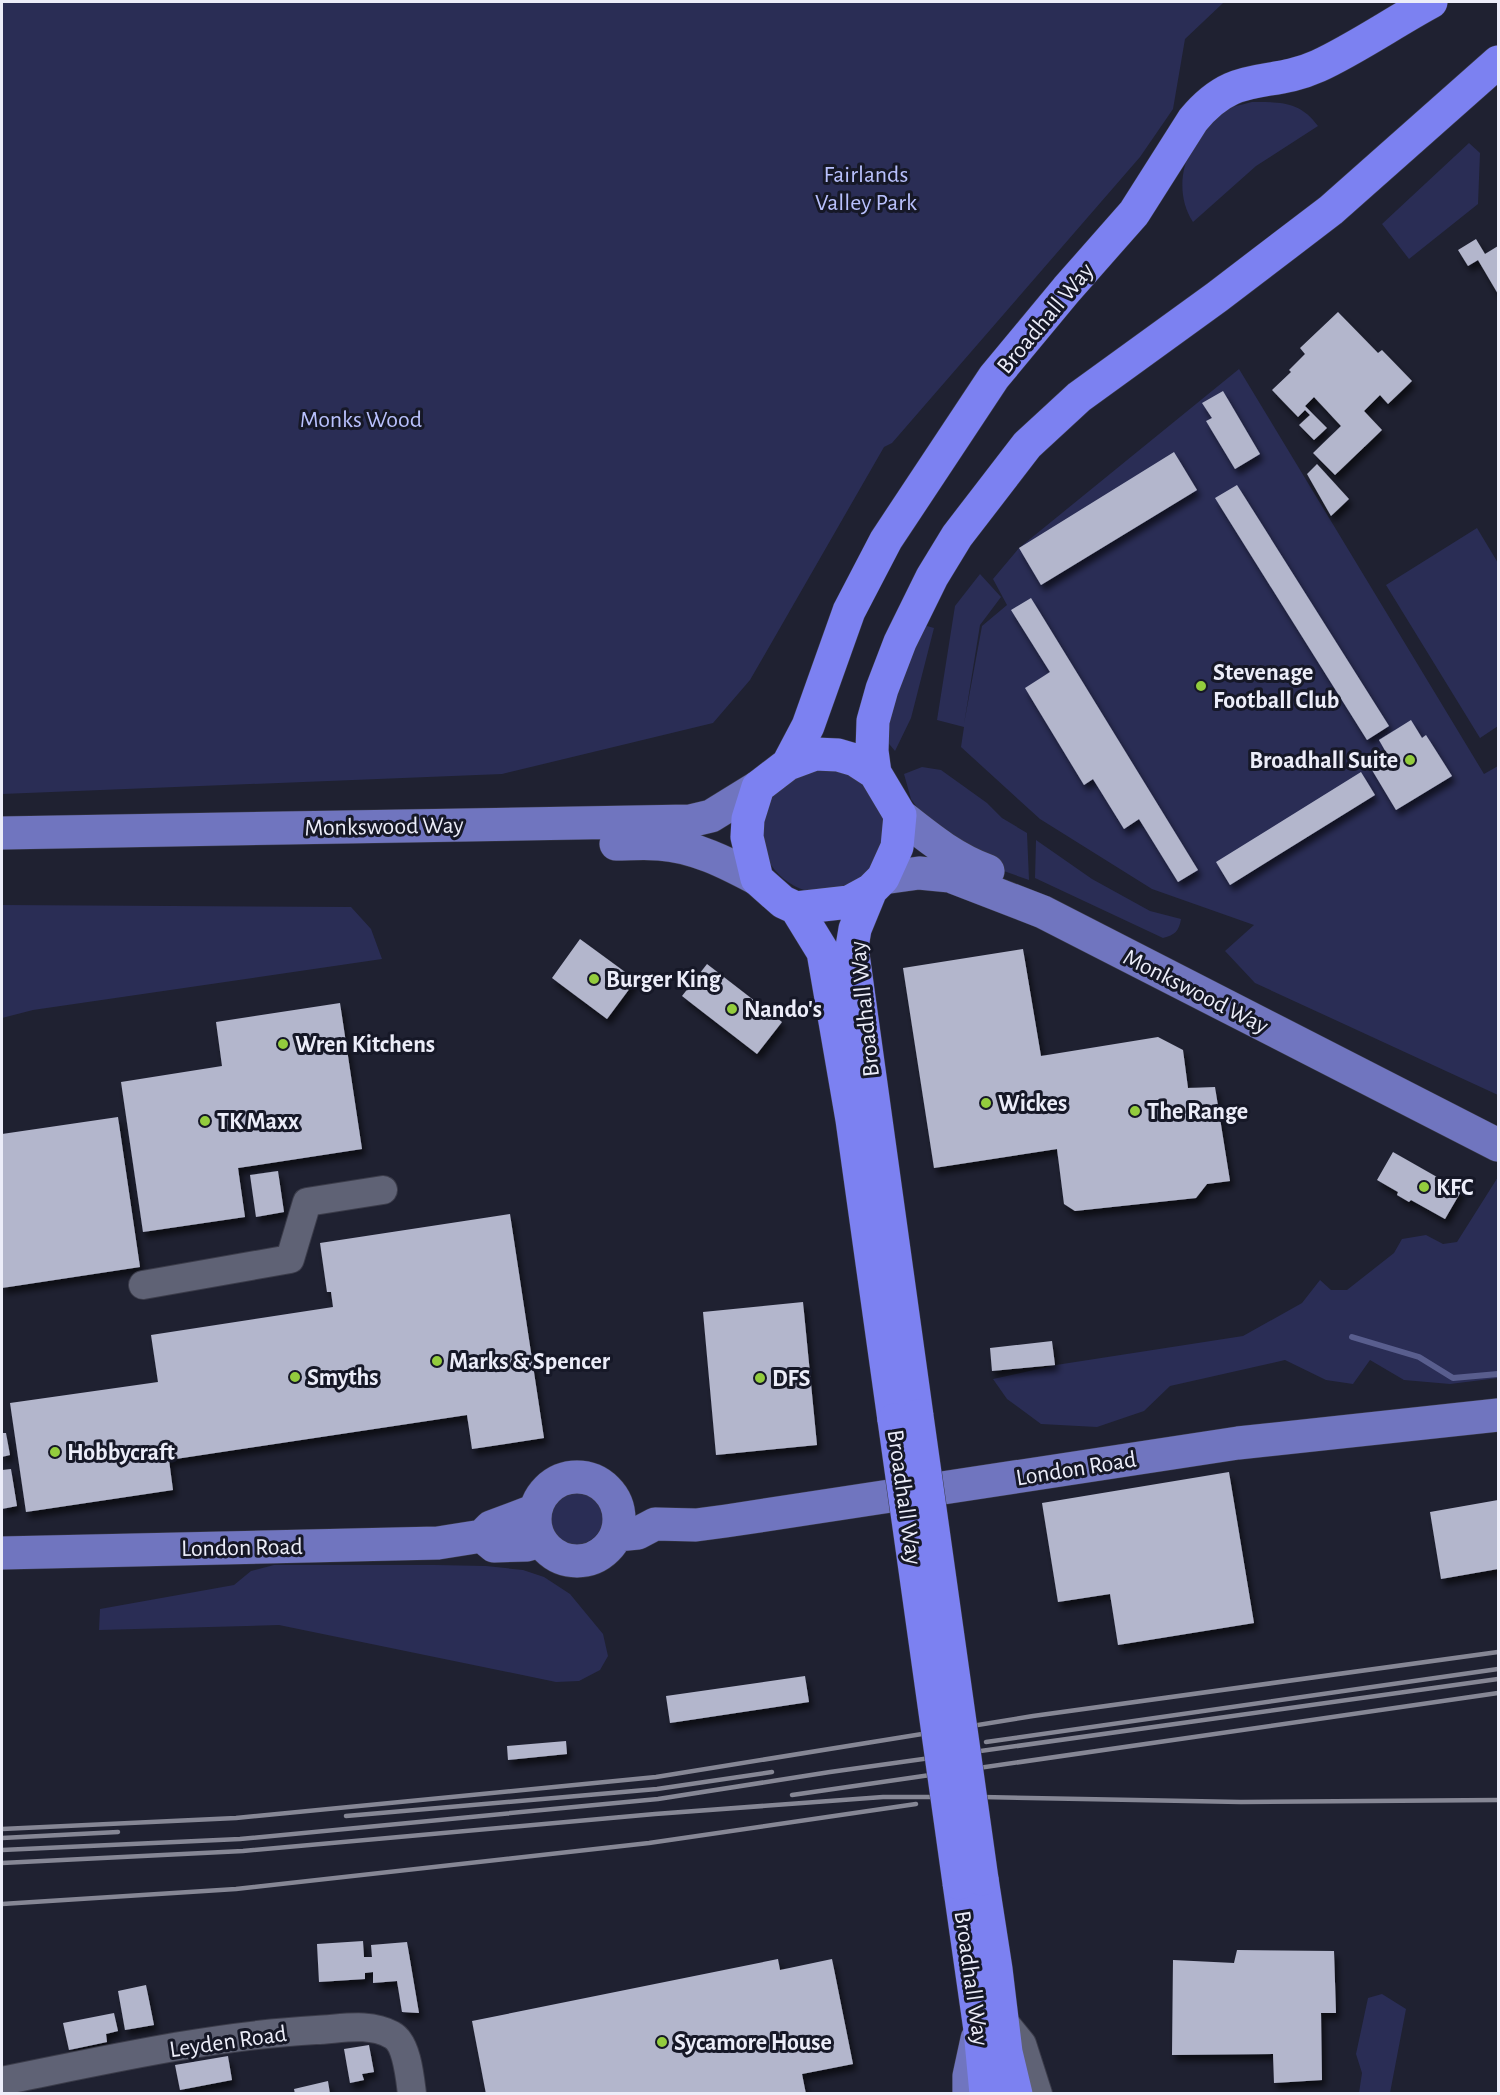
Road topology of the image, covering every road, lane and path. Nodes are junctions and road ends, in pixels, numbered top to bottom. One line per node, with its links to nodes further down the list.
1 (1431, 2): 3 (highway, Broadhall Way)
2 (1498, 62): 4 (highway)
3 (788, 764): 4 (highway); 5 (highway)
4 (875, 773): 6 (highway)
5 (758, 787): 7 (main road, Monkswood Way); 9 (highway)
6 (900, 815): 10 (highway); 12 (main road, Monkswood Way)
7 (2, 833)
8 (2, 856): 9 (main road, Monkswood Way)
9 (757, 879): 11 (highway)
10 (877, 884): 11 (highway); 13 (main road, Monkswood Way); 17 (highway, Broadhall Way)
11 (796, 908): 17 (highway, Broadhall Way)
12 (1498, 1121)
13 (1498, 1145)
14 (383, 1190): 15 (street)
15 (143, 1285)
16 (1498, 1414): 19 (main road, London Road)
17 (906, 1418): 23 (highway, Broadhall Way, bridge)
18 (615, 1500): 19 (main road); 20 (main road); 21 (main road)
19 (655, 1524): 21 (main road, London Road)
20 (538, 1526): 21 (main road); 22 (main road, London Road)
21 (617, 1535)
22 (2, 1552)
23 (992, 2026): 25 (highway, Broadhall Way); 27 (main road); 28 (highway, Broadhall Way)
24 (2, 2081): 26 (street, Leyden Road)
25 (1029, 2090)
26 (412, 2094)
27 (969, 2094)
28 (986, 2094)

